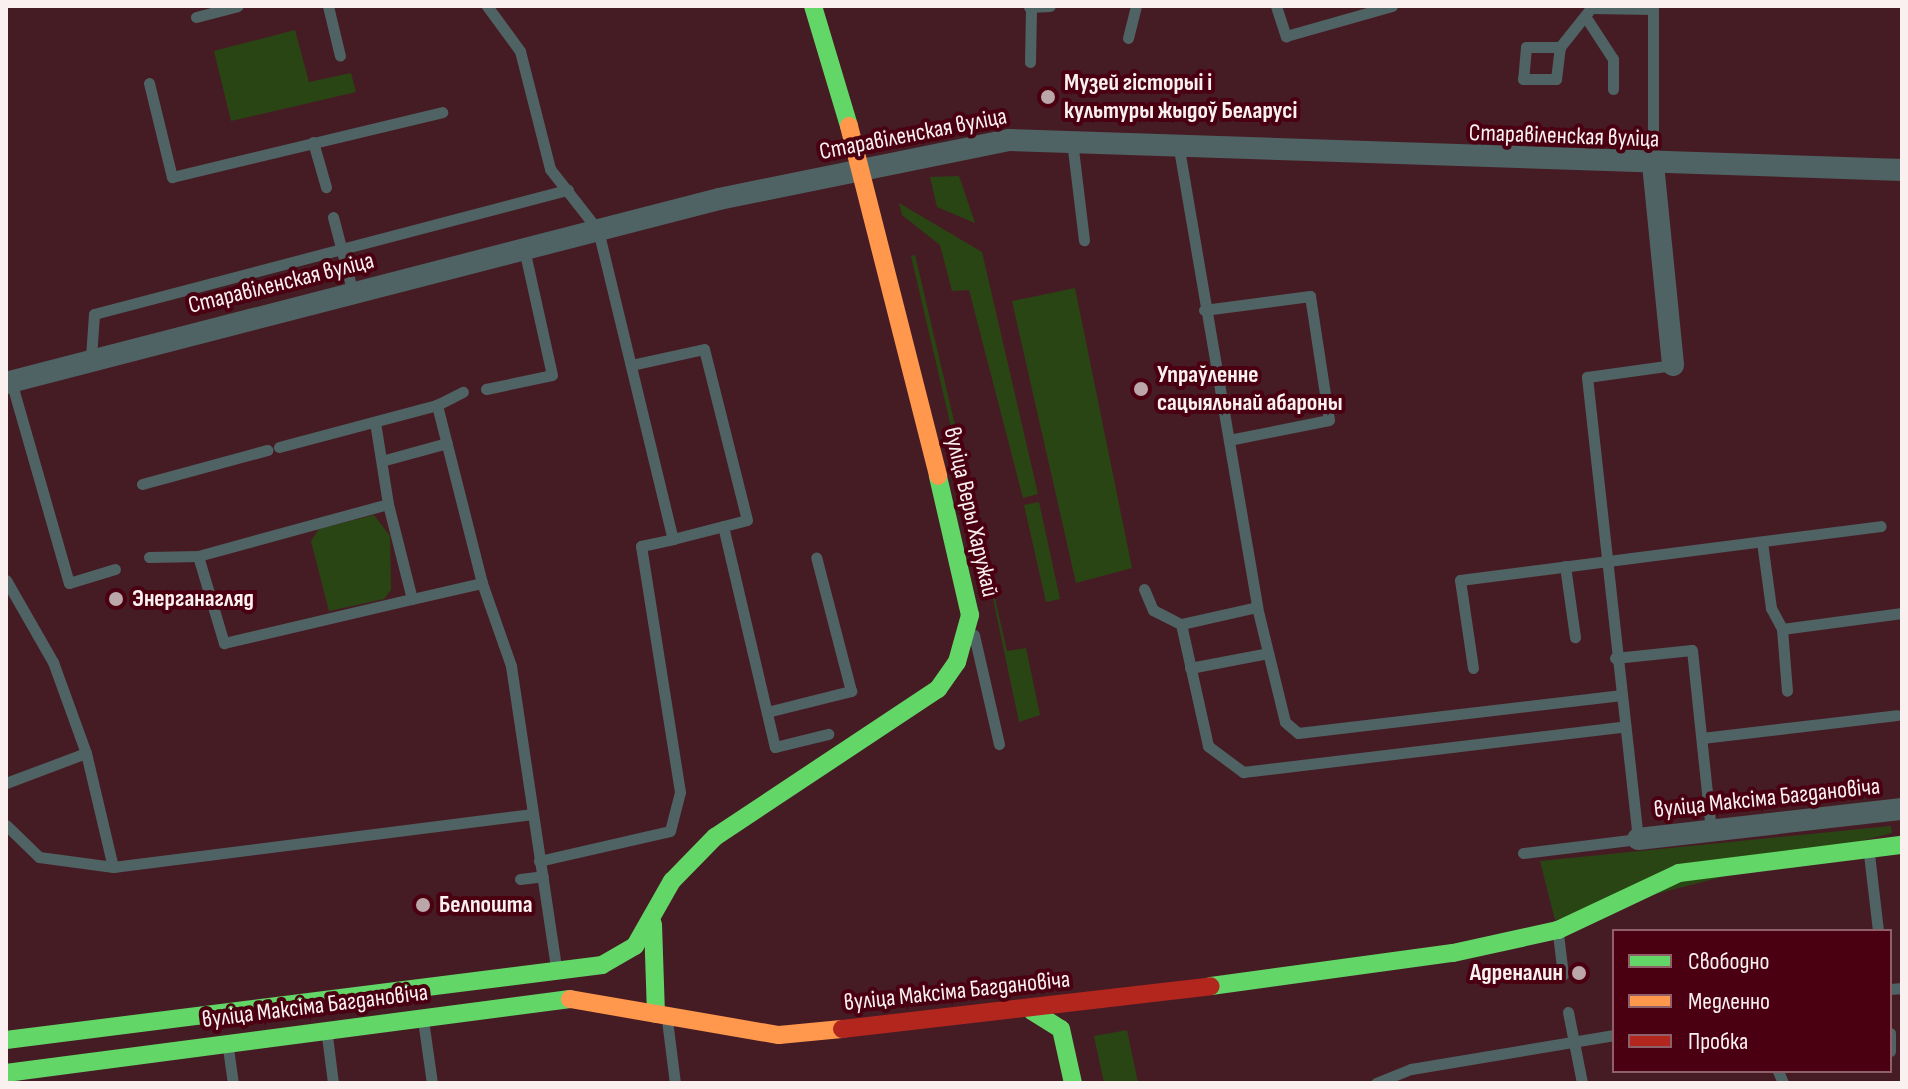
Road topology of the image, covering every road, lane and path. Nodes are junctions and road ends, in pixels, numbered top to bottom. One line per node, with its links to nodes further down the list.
1 (238, 6): 12 (lane)
2 (328, 6): 15 (lane)
3 (487, 6): 27 (lane)
4 (813, 6): 25 (main road, вуліца Веры Харужай)
5 (1050, 6): 10 (lane)
6 (1136, 6): 13 (lane)
7 (1276, 6): 8 (lane)
8 (1392, 6)
9 (1653, 7): 11 (lane); 23 (lane)
10 (1030, 9): 16 (lane)
11 (1585, 16): 14 (lane); 18 (lane)
12 (196, 17)
13 (1128, 38)
14 (1560, 47)
15 (340, 56)
16 (1030, 62)
17 (149, 83): 21 (lane)
18 (1613, 89)
19 (442, 112): 21 (lane)
20 (1072, 137): 22 (street, Старавіленская вуліца); 25 (street, Старавіленская вуліца); 30 (lane)
21 (313, 142): 26 (lane)
22 (1178, 143): 23 (street, Старавіленская вуліца); 34 (lane)
23 (1653, 164): 24 (street, Старавіленская вуліца); 37 (street)
24 (1902, 170)
25 (863, 171): 29 (street, Старавіленская вуліца); 64 (main road, вуліца Веры Харужай)
26 (326, 187)
27 (568, 190): 29 (lane); 32 (lane)
28 (333, 217): 32 (lane)
29 (598, 230): 31 (street, Старавіленская вуліца); 36 (lane)
30 (1084, 240)
31 (524, 249): 33 (street, Старавіленская вуліца); 39 (lane)
32 (342, 250): 33 (lane); 35 (lane)
33 (353, 293): 35 (street, Старавіленская вуліца)
34 (1204, 310): 43 (lane); 43 (lane)
35 (91, 357): 38 (street, Старавіленская вуліца)
36 (631, 365): 48 (lane); 50 (lane)
37 (1673, 365): 55 (lane)
38 (9, 382): 57 (lane)
39 (486, 389)
40 (463, 392): 41 (lane)
41 (437, 405): 42 (lane); 44 (lane)
42 (375, 422): 45 (lane); 46 (lane)
43 (1229, 440): 62 (lane)
44 (447, 443): 45 (lane); 59 (lane)
45 (385, 460): 47 (lane)
46 (142, 484)
47 (388, 504): 52 (lane); 61 (lane)
48 (723, 526): 50 (lane); 74 (lane)
49 (1881, 526): 51 (lane)
50 (673, 539): 90 (lane)
51 (1762, 542): 55 (lane); 66 (lane)
52 (198, 556): 53 (lane); 61 (lane)
53 (149, 557)
54 (816, 557): 74 (lane)
55 (1604, 561): 56 (lane); 69 (lane)
56 (1565, 566): 67 (lane); 71 (lane)
57 (115, 569)
58 (6, 580): 80 (lane)
59 (482, 583): 61 (lane); 83 (lane)
60 (1144, 589): 65 (lane)
61 (412, 599)
62 (1257, 607): 65 (lane); 68 (lane)
63 (1902, 613): 66 (lane)
64 (970, 615): 79 (lane); 94 (main road, вуліца Веры Харужай)
65 (1181, 624): 70 (lane)
66 (1782, 629): 72 (lane)
67 (1575, 637)
68 (1268, 653): 70 (lane); 73 (lane)
69 (1615, 658): 73 (lane); 78 (lane)
70 (1190, 668): 76 (lane)
71 (1473, 668)
72 (1787, 691)
73 (1620, 695): 76 (lane)
74 (767, 712): 77 (lane)
75 (1897, 715): 78 (lane)
76 (1622, 727): 86 (lane)
77 (828, 734)
78 (1702, 738): 85 (lane)
79 (999, 744)
80 (86, 753): 81 (lane); 91 (lane)
81 (6, 783)
82 (1896, 810): 85 (street, вуліца Максіма Багдановіча)
83 (533, 814): 90 (lane); 91 (lane)
84 (6, 825): 91 (lane)
85 (1711, 831): 86 (street, вуліца Максіма Багдановіча)
86 (1638, 839): 89 (lane)
87 (1902, 845): 88 (main road, вуліца Максіма Багдановіча)
88 (1868, 849): 95 (lane); 96 (main road, вуліца Максіма Багдановіча)
89 (1523, 853)
90 (539, 861): 92 (lane)
91 (113, 867)
92 (543, 876): 93 (lane); 98 (lane)
93 (520, 879)
94 (653, 924): 97 (main road, вуліца Веры Харужай); 104 (main road)
95 (1878, 929)
96 (1558, 930): 99 (lane); 101 (main road, вуліца Максіма Багдановіча)
97 (602, 965): 98 (main road, вуліца Максіма Багдановіча)
98 (557, 973): 100 (main road, вуліца Максіма Багдановіча)
99 (1563, 975)
100 (322, 998): 106 (main road, вуліца Максіма Багдановіча); 107 (lane)
101 (1087, 1003): 102 (main road, вуліца Максіма Багдановіча); 120 (main road)
102 (1032, 1011): 104 (main road, вуліца Максіма Багдановіча); 119 (main road)
103 (1568, 1012): 110 (lane)
104 (662, 1015): 105 (main road, вуліца Максіма Багдановіча); 118 (lane)
105 (423, 1018): 107 (main road, вуліца Максіма Багдановіча); 117 (lane)
106 (109, 1026): 109 (main road, вуліца Максіма Багдановіча); 112 (main road)
107 (326, 1031): 111 (main road, вуліца Максіма Багдановіча); 116 (lane)
108 (1612, 1035): 110 (lane)
109 (6, 1040)
110 (1573, 1041): 121 (lane); 122 (lane)
111 (227, 1044): 112 (main road, вуліца Максіма Багдановіча); 115 (lane)
112 (117, 1058): 114 (main road, вуліца Максіма Багдановіча)
113 (6, 1073): 114 (main road, вуліца Максіма Багдановіча)
114 (47, 1075)
115 (233, 1083)
116 (333, 1083)
117 (432, 1083)
118 (675, 1083)
119 (1073, 1083)
120 (1083, 1083)
121 (1376, 1083)
122 (1582, 1083)

